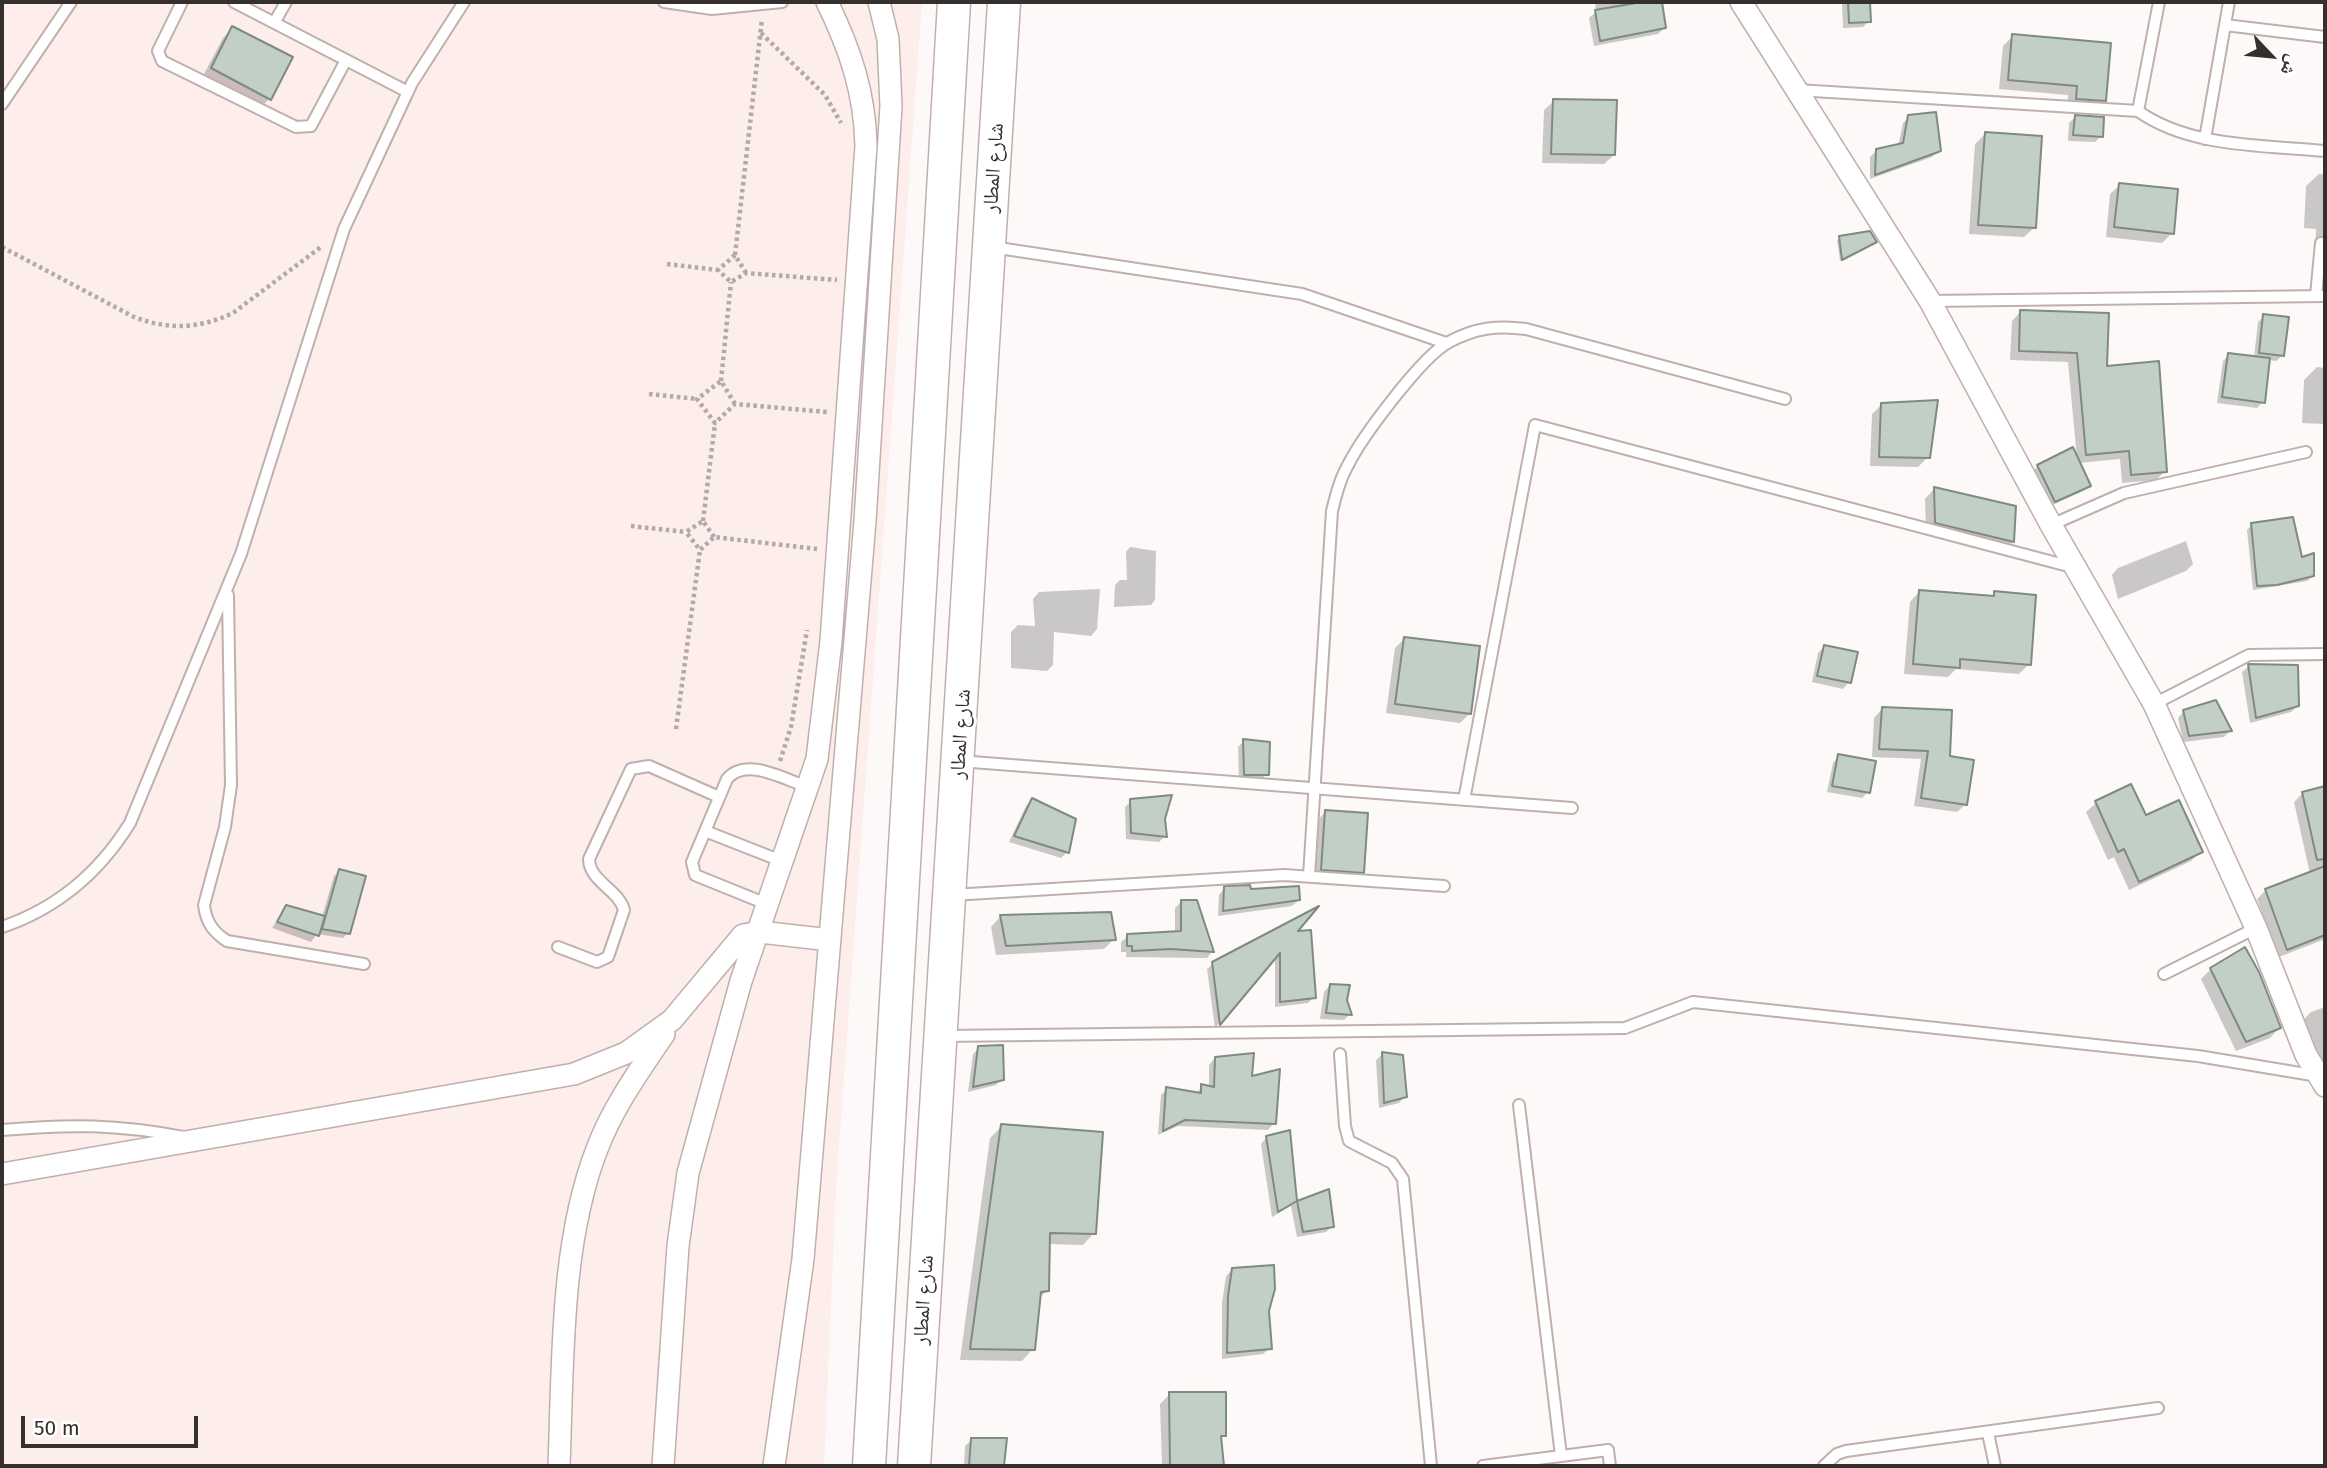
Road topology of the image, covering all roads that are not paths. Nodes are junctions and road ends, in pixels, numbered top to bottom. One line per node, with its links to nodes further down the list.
1 (71, 2): 21 (lane)
2 (182, 2): 18 (lane)
3 (234, 2): 15 (lane)
4 (286, 2): 15 (lane)
5 (464, 2): 20 (lane)
6 (664, 2): 7 (lane)
7 (782, 2)
8 (827, 2): 38 (street)
9 (879, 2): 52 (street)
10 (954, 2): 70 (main road)
11 (1004, 2): 26 (main road, شارع المطار)
12 (1741, 2): 19 (street)
13 (2159, 2): 22 (lane)
14 (2229, 2): 16 (lane)
15 (274, 23): 18 (lane)
16 (2225, 25): 17 (lane); 23 (lane)
17 (2325, 37)
18 (346, 60): 20 (lane)
19 (1797, 90): 22 (lane); 28 (street)
20 (408, 92): 34 (lane)
21 (2, 104)
22 (2138, 111): 23 (lane)
23 (2205, 139): 24 (lane)
24 (2325, 151)
25 (2321, 243): 27 (lane)
26 (989, 246): 29 (lane); 37 (main road, شارع المطار)
27 (2320, 296): 28 (lane)
28 (1930, 301): 32 (street)
29 (1446, 343): 30 (lane); 39 (lane)
30 (1785, 399)
31 (2306, 452): 32 (lane)
32 (2052, 525): 33 (street)
33 (2077, 568): 36 (street); 41 (lane)
34 (228, 588): 49 (lane); 54 (lane)
35 (2325, 654): 36 (lane)
36 (2154, 704): 50 (street)
37 (959, 761): 39 (lane); 47 (main road, شارع المطار)
38 (809, 788): 40 (lane); 44 (street)
39 (1313, 788): 41 (lane); 45 (lane)
40 (719, 797): 43 (lane); 53 (lane)
41 (1464, 800): 42 (lane)
42 (1572, 808)
43 (705, 831): 44 (lane); 48 (lane)
44 (784, 862): 48 (street)
45 (1309, 876): 46 (lane); 47 (lane)
46 (1444, 886)
47 (949, 895): 57 (main road, شارع المطار)
48 (769, 905): 51 (street)
49 (2, 927)
50 (2256, 928): 55 (lane); 59 (street)
51 (760, 932): 52 (street); 56 (street); 68 (street)
52 (830, 940): 69 (street)
53 (558, 947)
54 (364, 964)
55 (2164, 974)
56 (672, 1020): 62 (street); 67 (street)
57 (940, 1036): 59 (lane); 71 (main road, شارع المطار)
58 (1340, 1055): 72 (lane)
59 (2322, 1081)
60 (1519, 1105): 66 (lane)
61 (2, 1130): 62 (lane)
62 (204, 1140): 63 (street)
63 (10, 1173)
64 (2158, 1408): 65 (lane)
65 (1988, 1433): 75 (lane); 76 (lane)
66 (1561, 1456): 73 (lane); 74 (lane)
67 (559, 1466)
68 (663, 1466)
69 (774, 1466)
70 (869, 1466)
71 (914, 1466)
72 (1431, 1466)
73 (1483, 1466)
74 (1610, 1466)
75 (1824, 1466)
76 (1995, 1466)

